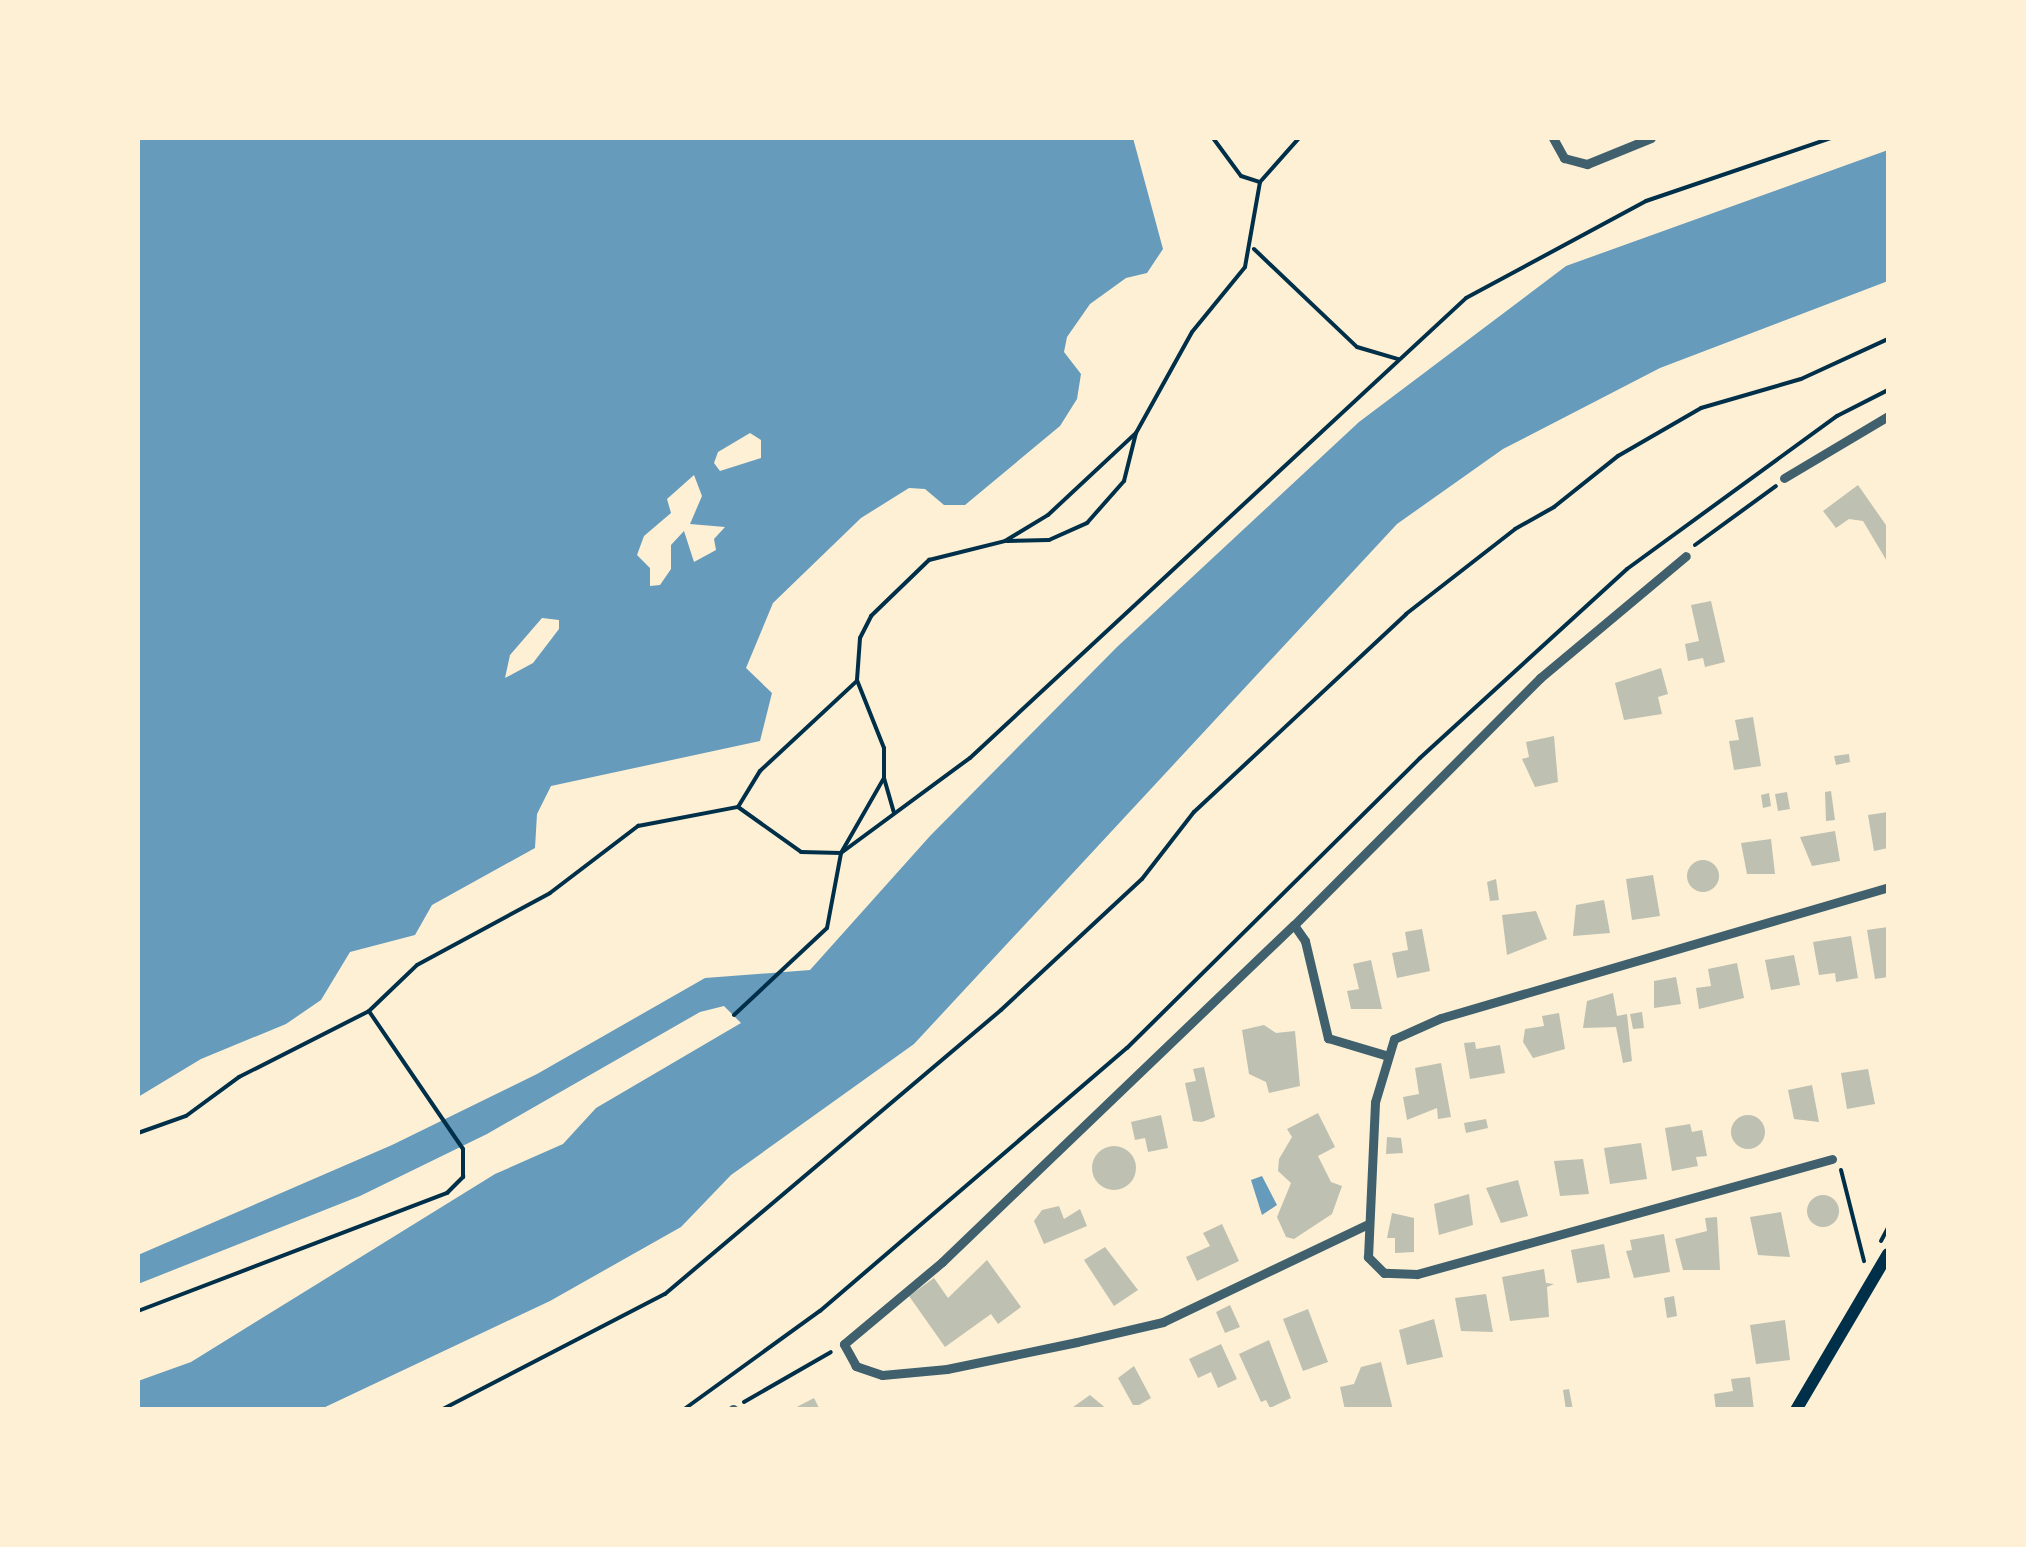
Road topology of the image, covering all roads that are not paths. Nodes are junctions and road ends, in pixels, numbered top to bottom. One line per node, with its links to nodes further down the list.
1 (1552, 138): 2 (street)
2 (1651, 138)
3 (1888, 416): 4 (street)
4 (1784, 478)
5 (1689, 552): 7 (street)
6 (1888, 888): 8 (street)
7 (1294, 925): 8 (street); 10 (street)
8 (1385, 1055): 10 (street)
9 (1832, 1159): 10 (street)
10 (1366, 1226)
11 (1888, 1254): 12 (main road)
12 (1796, 1410)

